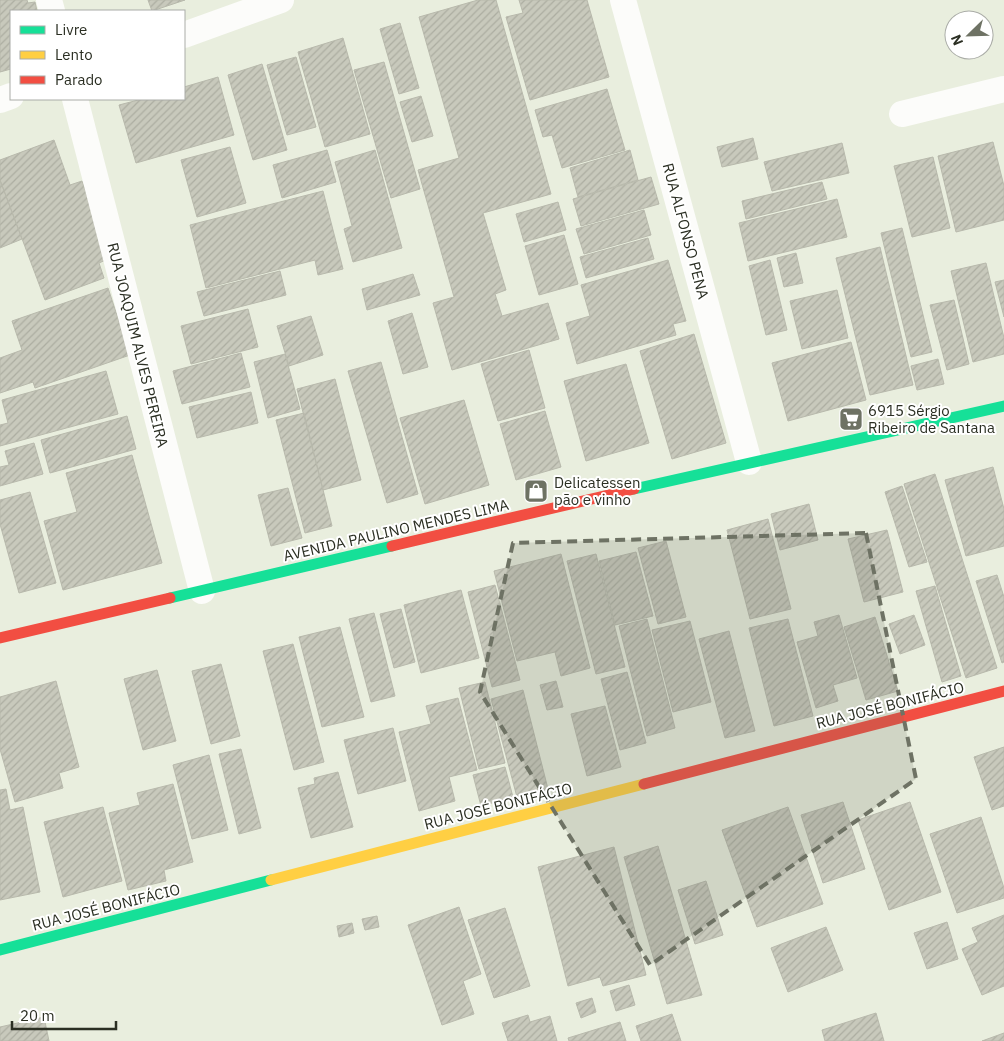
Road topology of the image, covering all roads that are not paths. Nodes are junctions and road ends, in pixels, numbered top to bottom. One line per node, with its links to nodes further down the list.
1 (281, 0): 3 (street)
2 (623, 0): 8 (street, RUA ALFONSO PENA)
3 (185, 35)
4 (1004, 89): 6 (street)
5 (75, 100): 9 (street, RUA JOAQUIM ALVES PEREIRA)
6 (902, 114)
7 (1004, 406): 8 (main road, AVENIDA PAULINO MENDES LIMA)
8 (749, 462): 9 (main road, AVENIDA PAULINO MENDES LIMA)
9 (202, 592): 10 (main road, AVENIDA PAULINO MENDES LIMA)
10 (0, 638)
11 (1004, 691): 12 (main road, RUA JOSÉ BONIFÁCIO)
12 (0, 950)

